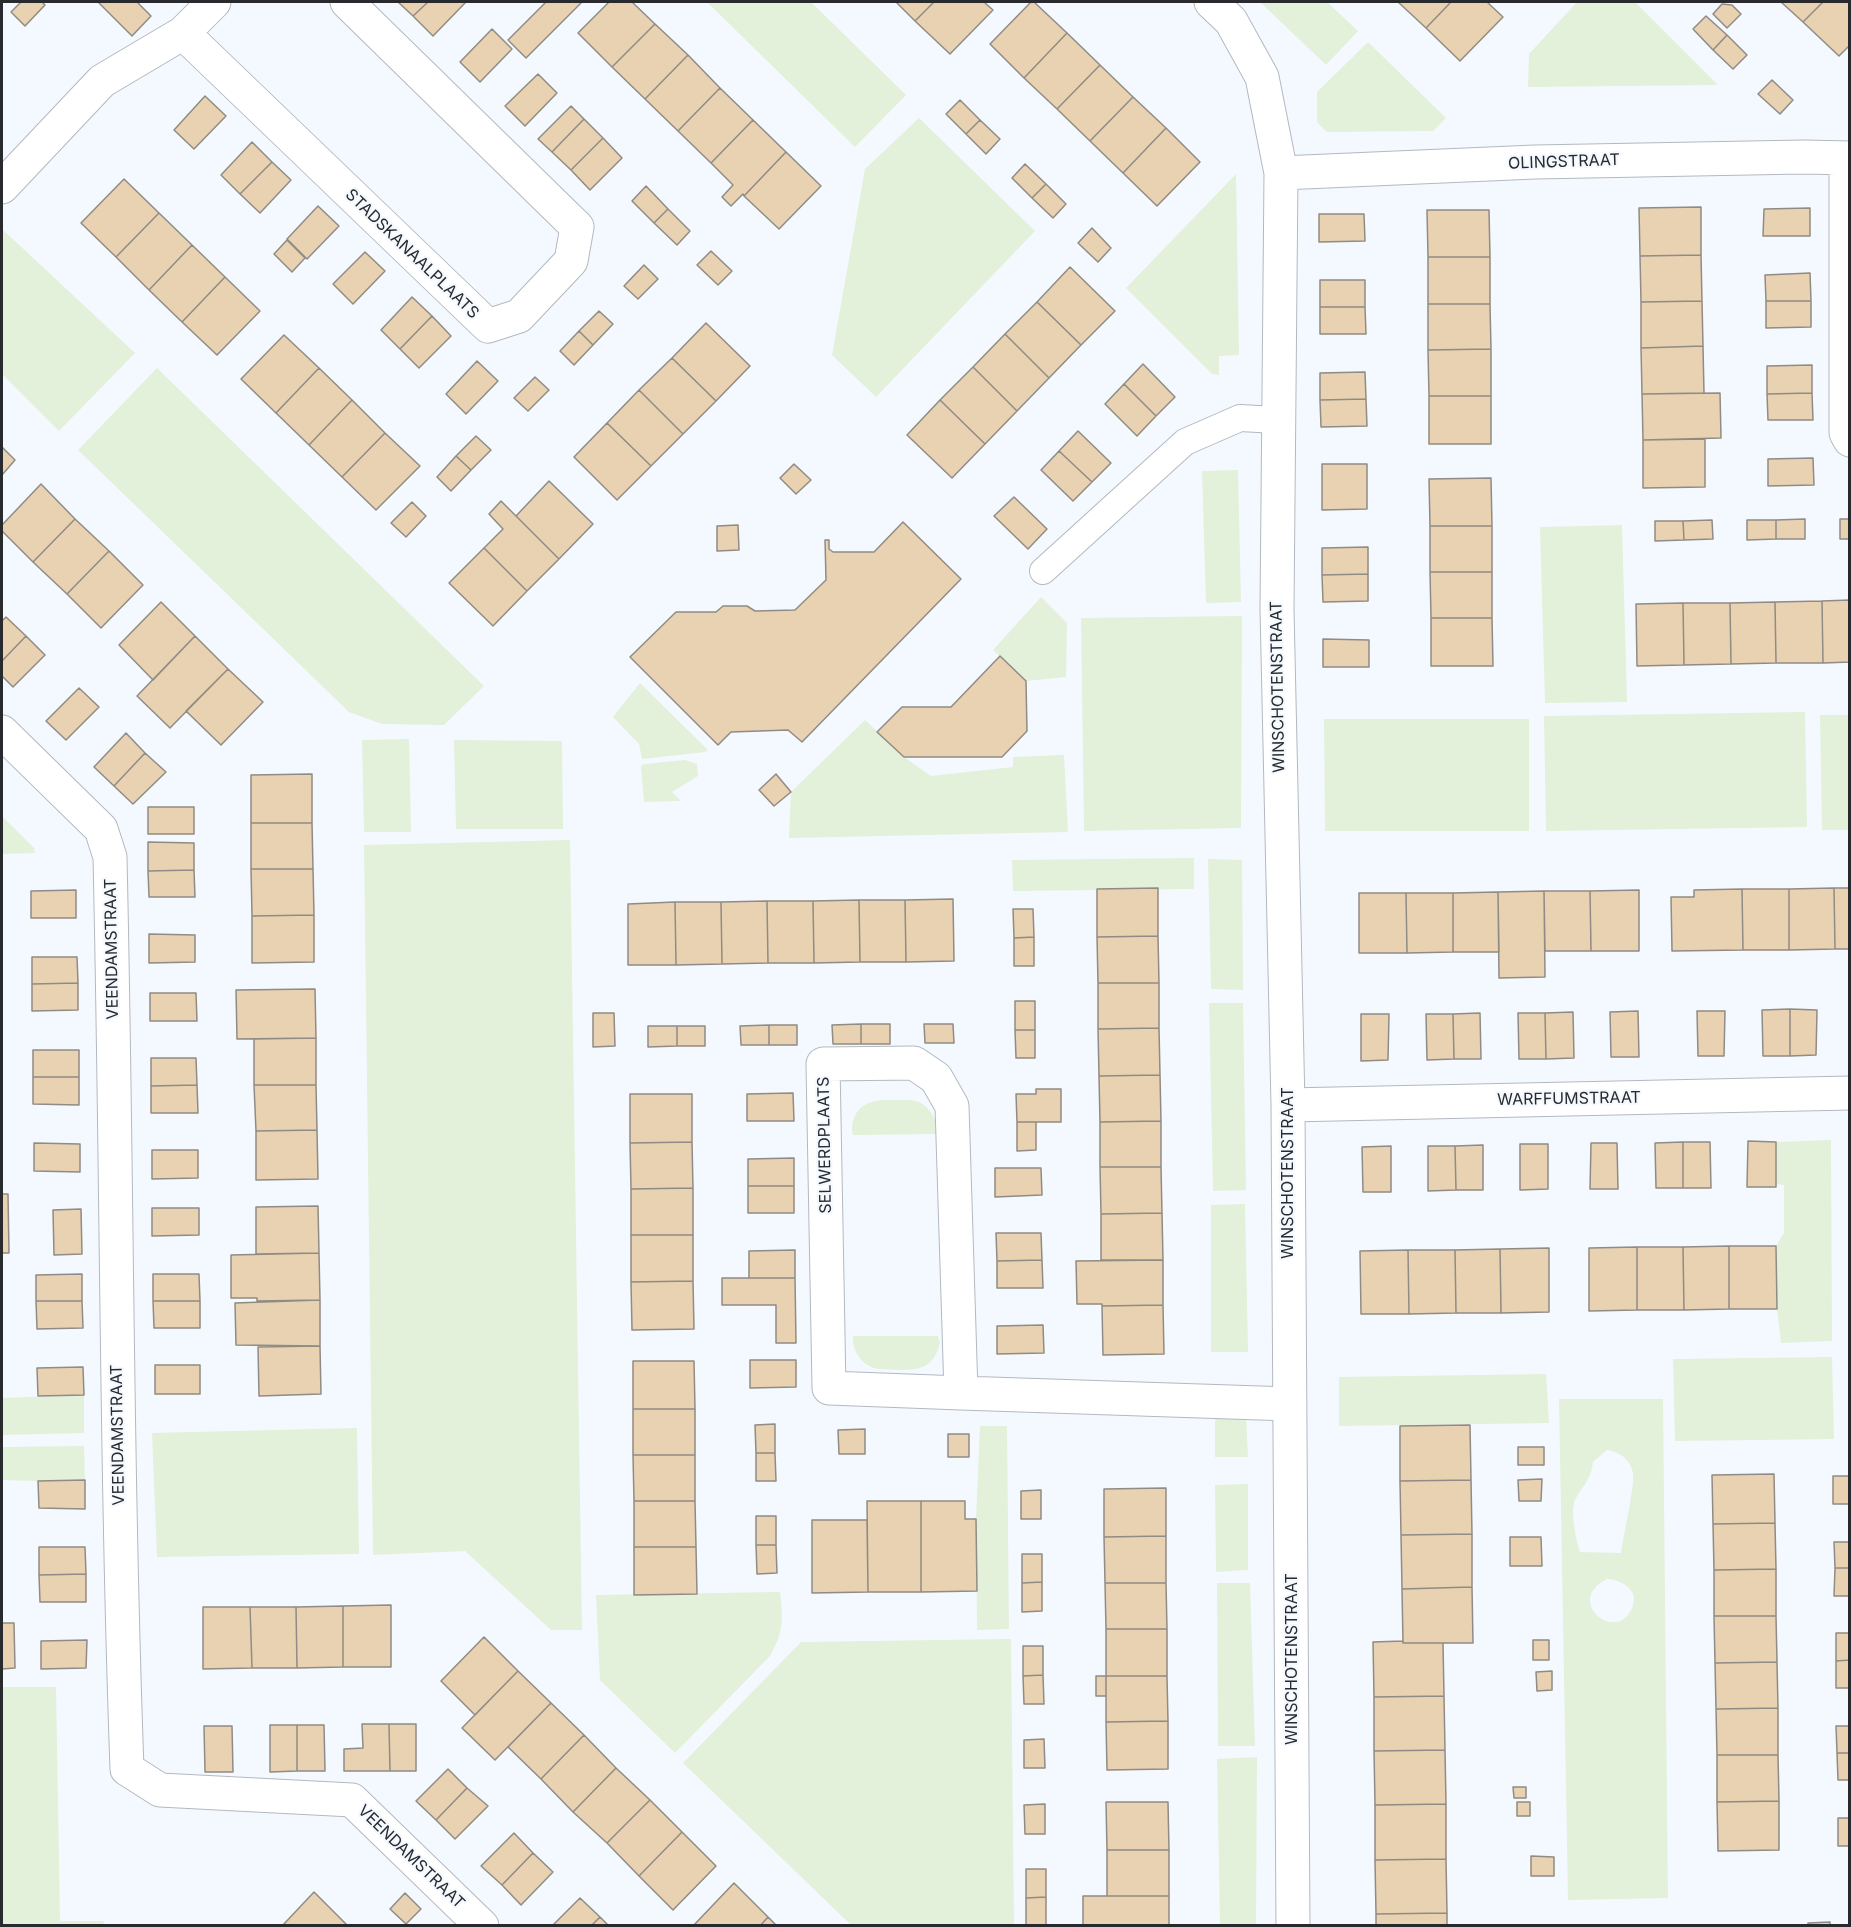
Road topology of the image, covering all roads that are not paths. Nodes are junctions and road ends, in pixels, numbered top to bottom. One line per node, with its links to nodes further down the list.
1 (214, 2): 4 (street)
2 (347, 2): 4 (street, STADSKANAALPLAATS)
3 (1211, 2): 6 (street, WINSCHOTENSTRAAT)
4 (183, 33): 7 (street)
5 (1848, 158): 6 (street, OLINGSTRAAT); 9 (street, OLINGSTRAAT)
6 (1281, 173): 8 (street, WINSCHOTENSTRAAT)
7 (2, 187)
8 (1277, 420): 10 (lane); 13 (street, WINSCHOTENSTRAAT)
9 (1850, 440)
10 (1043, 571)
11 (2, 732): 16 (street, VEENDAMSTRAAT)
12 (1850, 1094): 13 (street, WARFFUMSTRAAT)
13 (1288, 1105): 15 (street, WINSCHOTENSTRAAT)
14 (961, 1393): 14 (street, SELWERDPLAATS); 15 (street, SELWERDPLAATS)
15 (1290, 1404): 17 (street, WINSCHOTENSTRAAT)
16 (482, 1926)
17 (1293, 1926)

